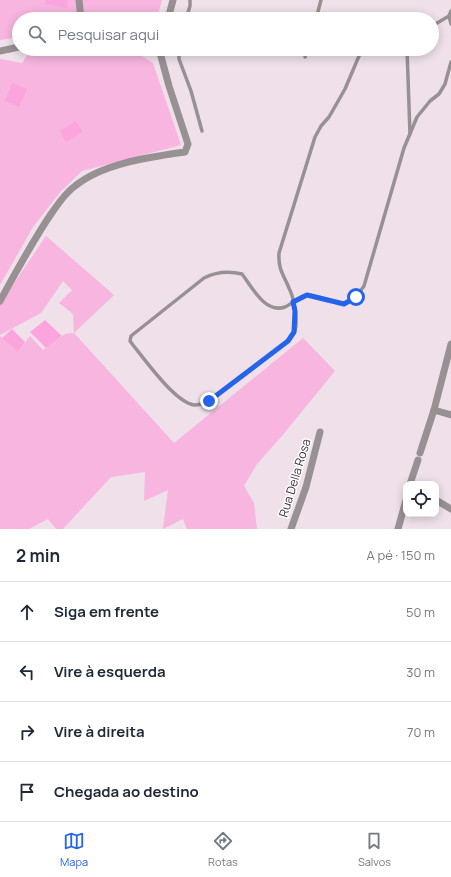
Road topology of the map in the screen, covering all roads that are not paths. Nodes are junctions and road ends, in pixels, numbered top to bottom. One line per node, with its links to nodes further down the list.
1 (79, 0): 6 (street)
2 (173, 0): 7 (street)
3 (190, 0): 8 (lane)
4 (321, 0): 9 (lane)
5 (451, 11): 10 (lane)
6 (80, 12)
7 (170, 12)
8 (188, 12)
9 (318, 12)
10 (449, 16): 11 (lane); 12 (lane)
11 (439, 22)
12 (451, 24)
13 (12, 48): 14 (street)
14 (0, 51)
15 (159, 56): 22 (street)
16 (179, 56): 20 (lane)
17 (359, 56): 23 (lane)
18 (407, 56): 21 (lane)
19 (451, 62): 21 (lane)
20 (202, 131)
21 (410, 135): 23 (lane)
22 (0, 301)
23 (293, 302): 23 (lane)
24 (451, 344): 25 (street)
25 (434, 410): 26 (street); 28 (street)
26 (451, 415)
27 (320, 432): 32 (street, Rua Della Rosa)
28 (412, 481)
29 (439, 502): 30 (street)
30 (451, 509)
31 (403, 511): 33 (street)
32 (291, 529)
33 (398, 529)

